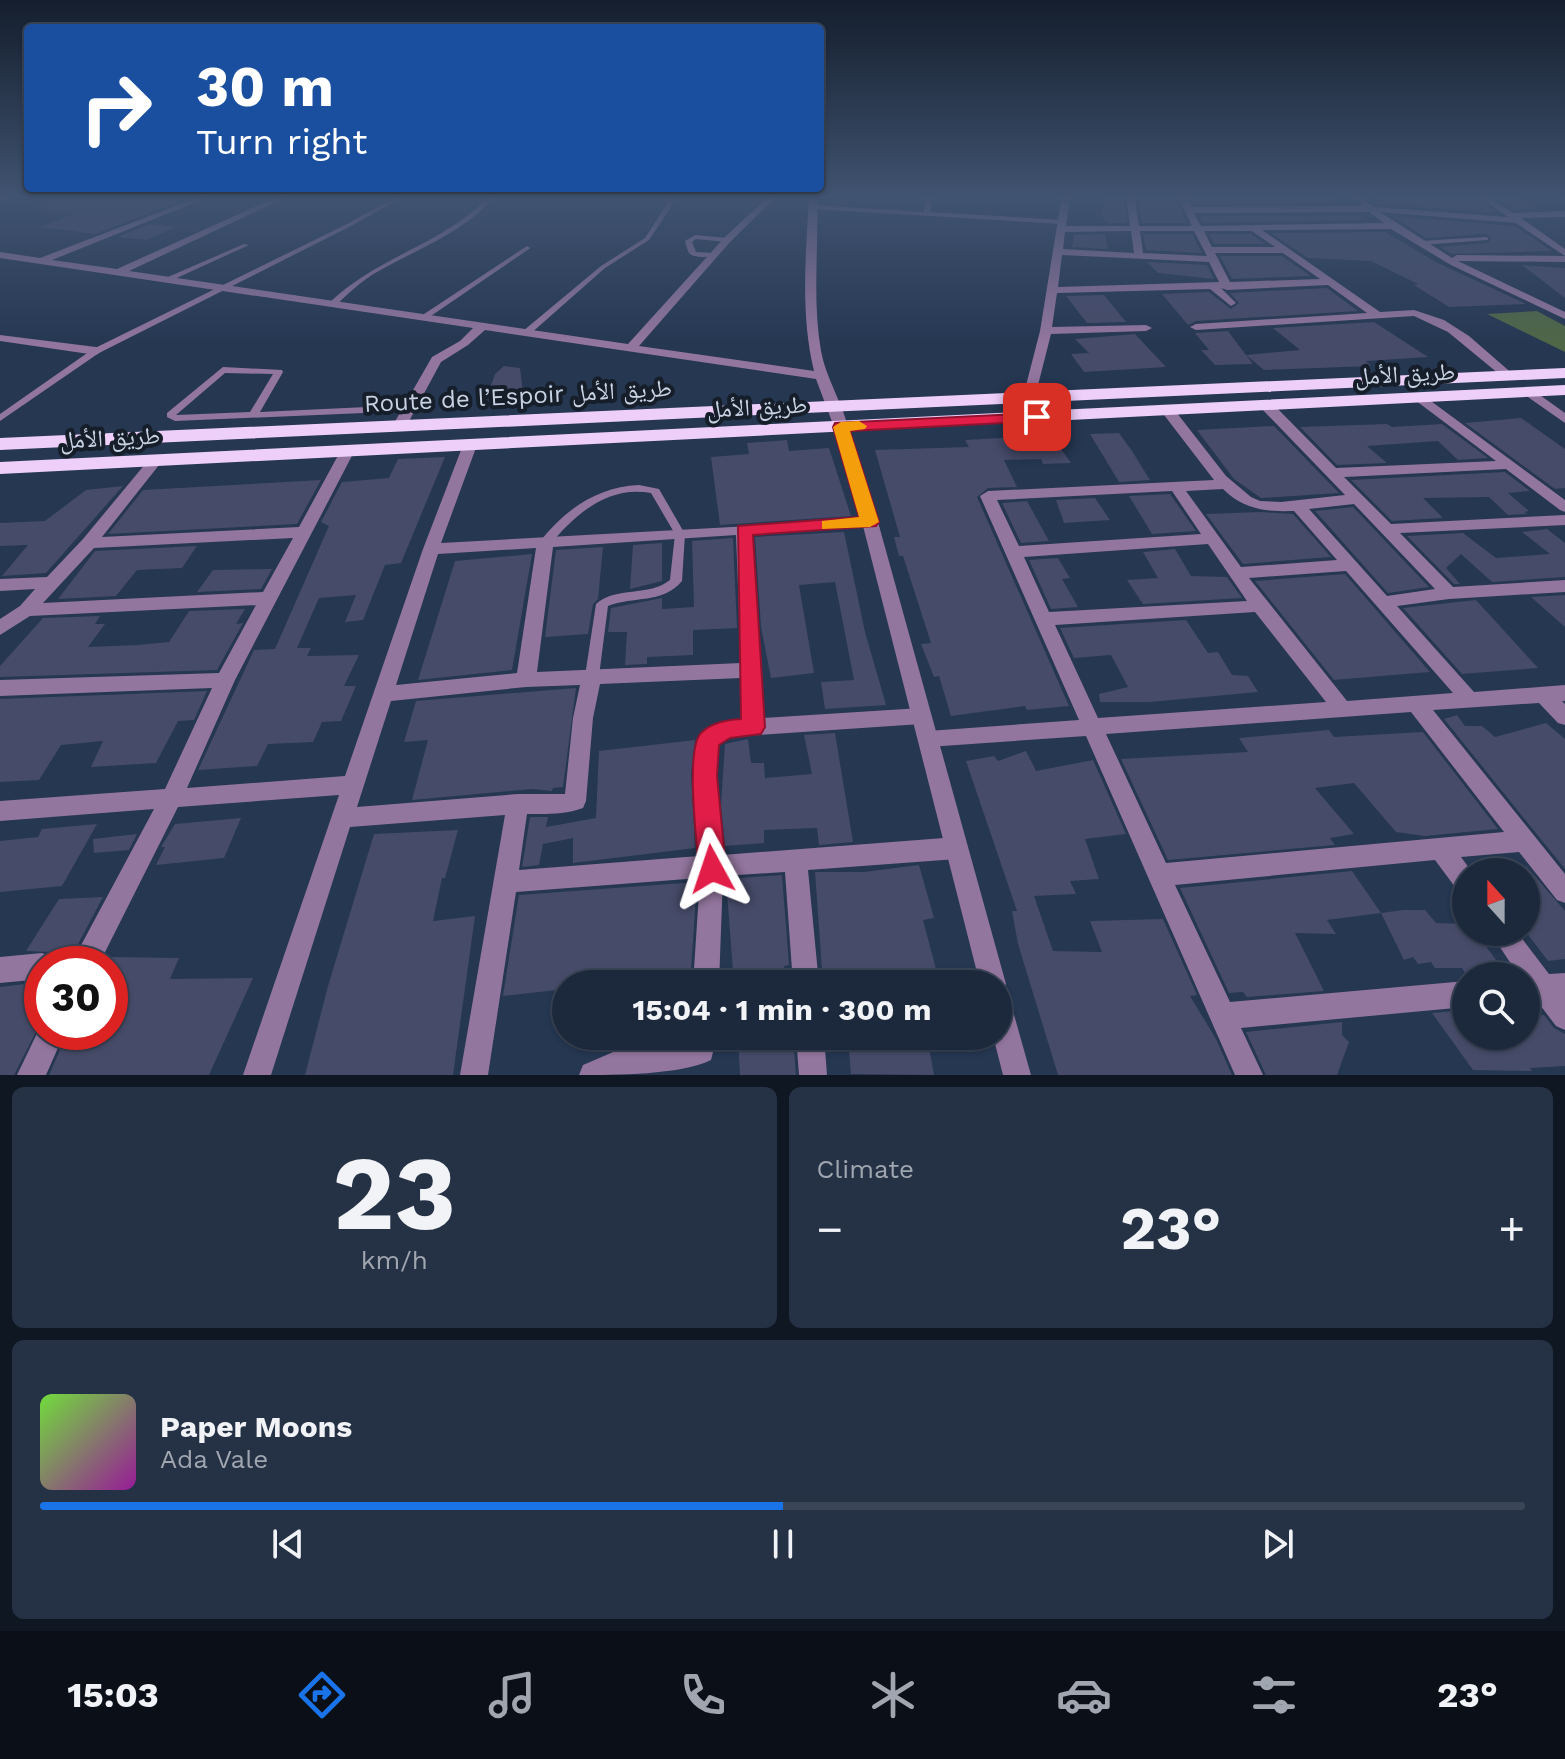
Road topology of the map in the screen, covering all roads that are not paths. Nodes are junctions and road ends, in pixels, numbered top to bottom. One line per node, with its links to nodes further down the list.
1 (82, 245): 24 (street)
2 (178, 245): 25 (street)
3 (246, 245): 26 (lane)
4 (307, 245): 30 (lane)
5 (425, 245): 33 (lane)
6 (637, 245): 41 (lane)
7 (690, 245): 20 (lane)
8 (723, 245): 20 (street)
9 (813, 245): 46 (street)
10 (1058, 245): 17 (street)
11 (1138, 245): 21 (street)
12 (1205, 245): 18 (street)
13 (1278, 245): 16 (street)
14 (1424, 245): 22 (street)
15 (527, 248): 36 (lane)
16 (1285, 250): 18 (street); 27 (street)
17 (1057, 252): 21 (street); 31 (street)
18 (1210, 254): 21 (street); 29 (street)
19 (0, 255): 24 (street)
20 (714, 255): 43 (street)
21 (1139, 256)
22 (1451, 258): 23 (street); 35 (street)
23 (1565, 259)
24 (42, 261): 25 (street)
25 (117, 273): 26 (street)
26 (165, 280): 30 (street)
27 (1332, 282): 29 (street); 34 (street)
28 (1214, 287): 29 (street); 31 (street); 32 (street)
29 (1227, 287)
30 (223, 289): 33 (street); 44 (lane)
31 (1052, 290): 40 (street)
32 (1231, 303)
33 (331, 305): 36 (street)
34 (1377, 315): 38 (street); 47 (street)
35 (1565, 316)
36 (422, 318): 37 (street)
37 (481, 327): 41 (street); 56 (street)
38 (1196, 327)
39 (1146, 328): 40 (street)
40 (1046, 331): 50 (street)
41 (526, 333): 43 (street)
42 (0, 338): 44 (street)
43 (631, 348): 46 (street)
44 (96, 351): 57 (lane)
45 (1565, 373): 47 (highway, Route de l’Espoir طريق الأمل)
46 (822, 376): 52 (street)
47 (1509, 376): 50 (highway, Route de l’Espoir طريق الأمل)
48 (1565, 390): 49 (highway, طريق الأمل)
49 (1530, 392): 51 (highway, طريق الأمل); 58 (street)
50 (1029, 397): 52 (highway, Route de l’Espoir طريق الأمل)
51 (1420, 397): 53 (highway, طريق الأمل); 64 (street)
52 (837, 405): 56 (highway, Route de l’Espoir طريق الأمل); 59 (street)
53 (1266, 405): 54 (highway, طريق الأمل); 66 (street)
54 (1168, 411): 59 (highway, طريق الأمل); 67 (street)
55 (253, 415): 55 (lane); 56 (lane)
56 (405, 416): 60 (highway, Route de l’Espoir طريق الأمل)
57 (0, 418)
58 (1565, 419)
59 (841, 427): 61 (highway, طريق الأمل); 73 (street)
60 (0, 444)
61 (470, 445): 62 (highway, طريق الأمل); 81 (street)
62 (348, 450): 63 (highway, طريق الأمل); 76 (street)
63 (156, 460): 65 (highway, طريق الأمل); 79 (street)
64 (1510, 465): 66 (street); 71 (street)
65 (0, 468)
66 (1330, 473): 69 (street)
67 (1227, 484): 68 (street); 70 (street)
68 (1176, 487): 78 (street); 82 (street)
69 (1357, 499): 70 (street); 74 (street)
70 (1296, 504): 83 (street)
71 (1565, 507)
72 (1565, 520): 74 (street)
73 (870, 522): 75 (street); 106 (street)
74 (1385, 529): 88 (street)
75 (744, 530): 77 (street); 95 (street)
76 (306, 532): 79 (street); 89 (street)
77 (680, 534): 80 (street); 80 (lane); 96 (lane)
78 (1213, 538): 82 (street); 84 (street)
79 (89, 543): 85 (street)
80 (545, 543): 81 (street); 98 (street)
81 (431, 549): 101 (street)
82 (1012, 552): 93 (street)
83 (1349, 565): 84 (street); 90 (street)
84 (1236, 573): 91 (street)
85 (52, 583): 86 (street); 92 (street)
86 (0, 585)
87 (1565, 586): 88 (street)
88 (1449, 593): 90 (street)
89 (270, 598): 92 (street); 97 (street)
90 (1385, 602): 103 (street)
91 (1260, 606): 93 (street); 105 (street)
92 (26, 610): 94 (street)
93 (1046, 619): 109 (street)
94 (0, 628)
95 (752, 670): 96 (street); 108 (street)
96 (592, 676): 98 (street); 113 (street)
97 (225, 680): 99 (street); 112 (street)
98 (526, 680): 101 (street)
99 (0, 688)
100 (1565, 693): 102 (street)
101 (383, 694): 111 (street)
102 (1543, 694): 103 (street); 107 (street)
103 (1470, 700): 104 (street)
104 (1416, 704): 105 (street); 116 (street)
105 (1342, 709): 109 (street)
106 (921, 716): 108 (street); 110 (street)
107 (1565, 717)
108 (753, 727): 121 (street)
109 (1094, 727): 110 (street); 122 (street)
110 (928, 739): 118 (street)
111 (353, 785): 112 (street); 115 (street)
112 (172, 797): 114 (street); 125 (street)
113 (518, 804): 115 (street); 123 (street)
114 (0, 811)
115 (342, 818): 141 (street)
116 (1523, 841): 117 (street); 124 (street)
117 (1439, 847): 120 (street); 122 (street)
118 (957, 848): 119 (street); 131 (street)
119 (796, 861): 121 (street); 130 (street)
120 (1452, 864)
121 (712, 869): 123 (street); 129 (street)
122 (1160, 875): 134 (street)
123 (504, 882): 142 (street)
124 (1565, 892)
125 (93, 946)
126 (1513, 946): 132 (street)
127 (24, 968): 128 (street)
128 (0, 970)
129 (707, 970)
130 (805, 970)
131 (989, 970)
132 (1545, 987): 135 (street)
133 (1452, 995): 134 (street)
134 (1222, 1016): 146 (street)
135 (1565, 1017)
136 (43, 1050): 140 (street)
137 (701, 1050): 143 (street)
138 (811, 1050): 144 (street)
139 (1010, 1050): 145 (street)
140 (31, 1075)
141 (257, 1075)
142 (474, 1075)
143 (593, 1075)
144 (813, 1075)
145 (1017, 1075)
146 (1249, 1075)

